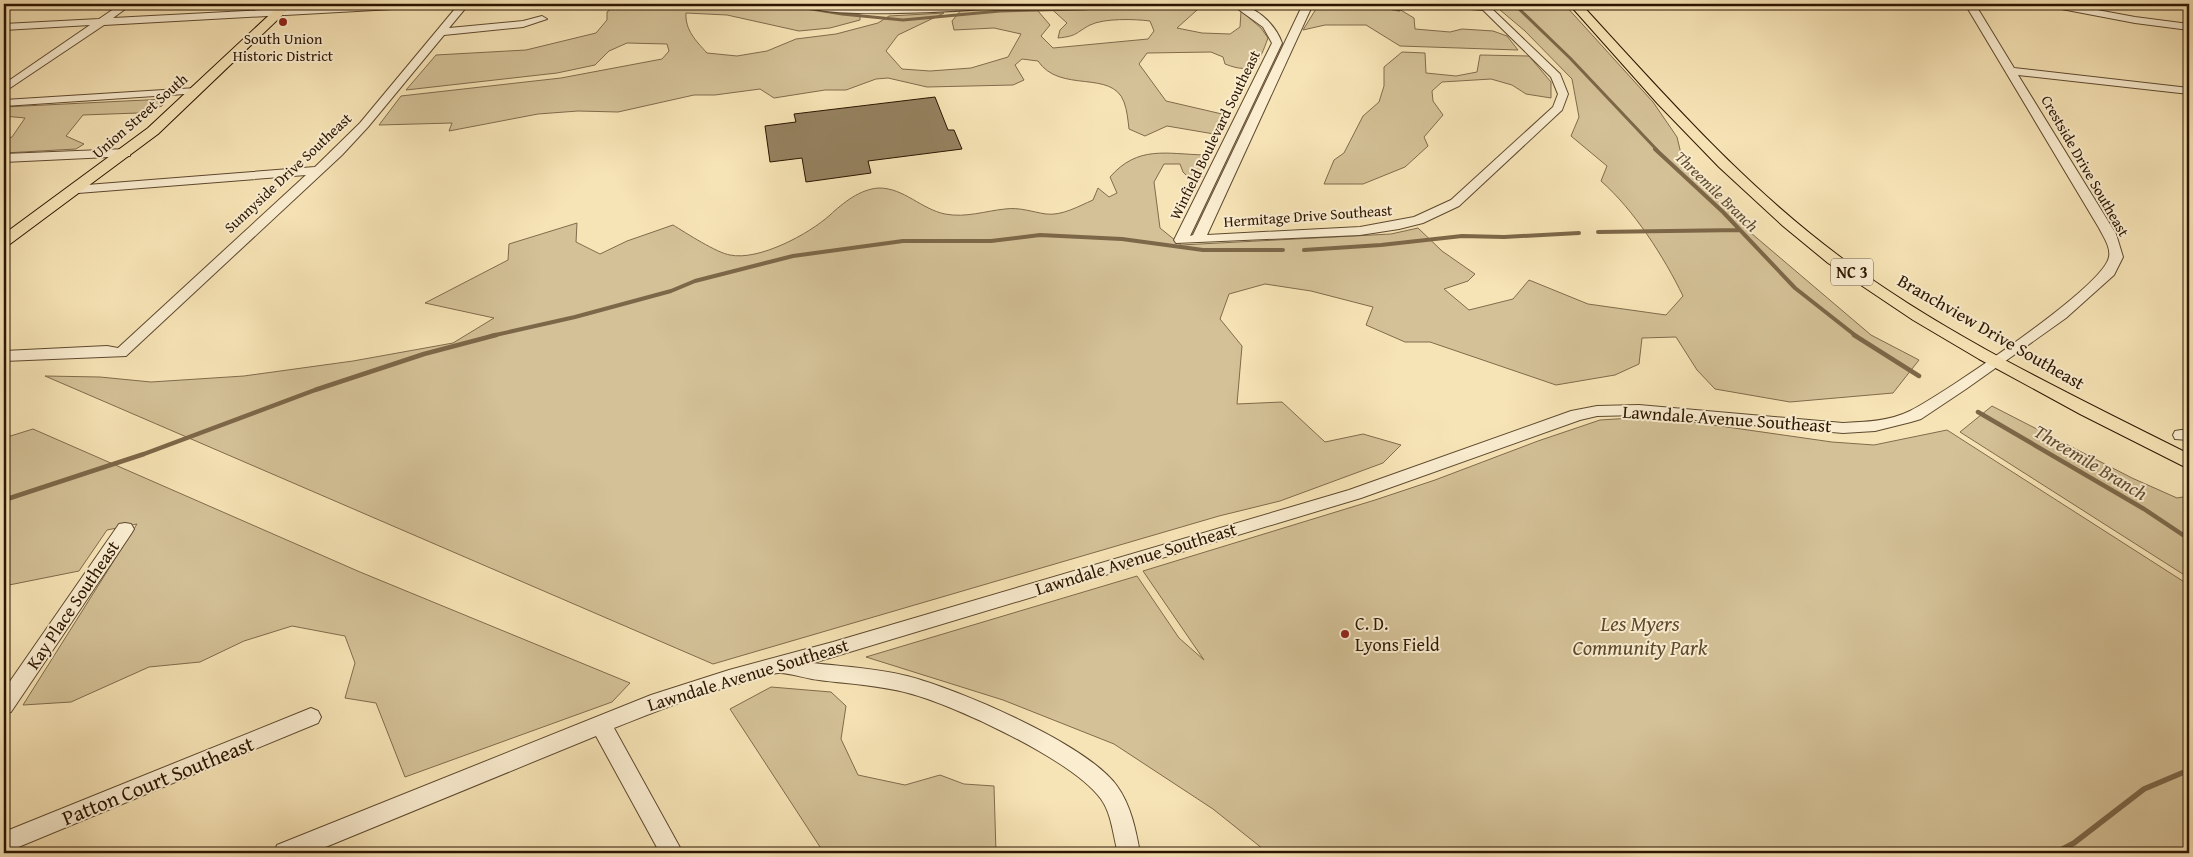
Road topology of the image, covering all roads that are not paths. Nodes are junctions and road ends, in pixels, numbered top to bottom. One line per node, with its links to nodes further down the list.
1 (127, 4): 14 (street)
2 (429, 4): 12 (street)
3 (464, 4): 17 (street, Sunnyside Drive Southeast)
4 (806, 4): 5 (street)
5 (1009, 4)
6 (1236, 4): 29 (street, Winfield Boulevard Southeast)
7 (1308, 4): 18 (street)
8 (1445, 4): 28 (street, Hermitage Drive Southeast)
9 (1575, 4): 32 (main road, Branchview Drive Southeast / NC 3)
10 (1970, 4): 19 (street, Crestside Drive Southeast)
11 (2051, 4): 15 (street)
12 (284, 8): 14 (street); 21 (main road, Union Street South)
13 (542, 19): 17 (street)
14 (98, 22): 16 (street); 20 (street)
15 (2189, 27)
16 (4, 28)
17 (440, 32): 26 (street, Sunnyside Drive Southeast)
18 (1289, 45): 28 (street, Winfield Boulevard Southeast)
19 (2010, 71): 22 (street); 32 (street, Crestside Drive Southeast)
20 (4, 89)
21 (196, 91): 23 (street); 24 (main road, Union Street South)
22 (2189, 91)
23 (4, 103)
24 (126, 153): 25 (street); 27 (main road, Union Street South)
25 (4, 158)
26 (318, 170): 27 (street); 31 (street, Sunnyside Drive Southeast)
27 (78, 189): 30 (main road, Union Street South)
28 (1198, 239): 29 (street, Hermitage Drive Southeast)
29 (1181, 240)
30 (4, 241)
31 (4, 356)
32 (1995, 361): 33 (main road, Branchview Drive Southeast / NC 3); 35 (street, Lawndale Avenue Southeast)
33 (2189, 462)
34 (125, 529): 36 (street, Kay Place Southeast)
35 (778, 664): 38 (street, Lawndale Avenue Southeast); 42 (street)
36 (4, 706)
37 (311, 717): 39 (street, Patton Court Southeast)
38 (600, 724): 40 (street, Lawndale Avenue Southeast); 41 (street)
39 (4, 843)
40 (285, 853)
41 (672, 853)
42 (1129, 853)

